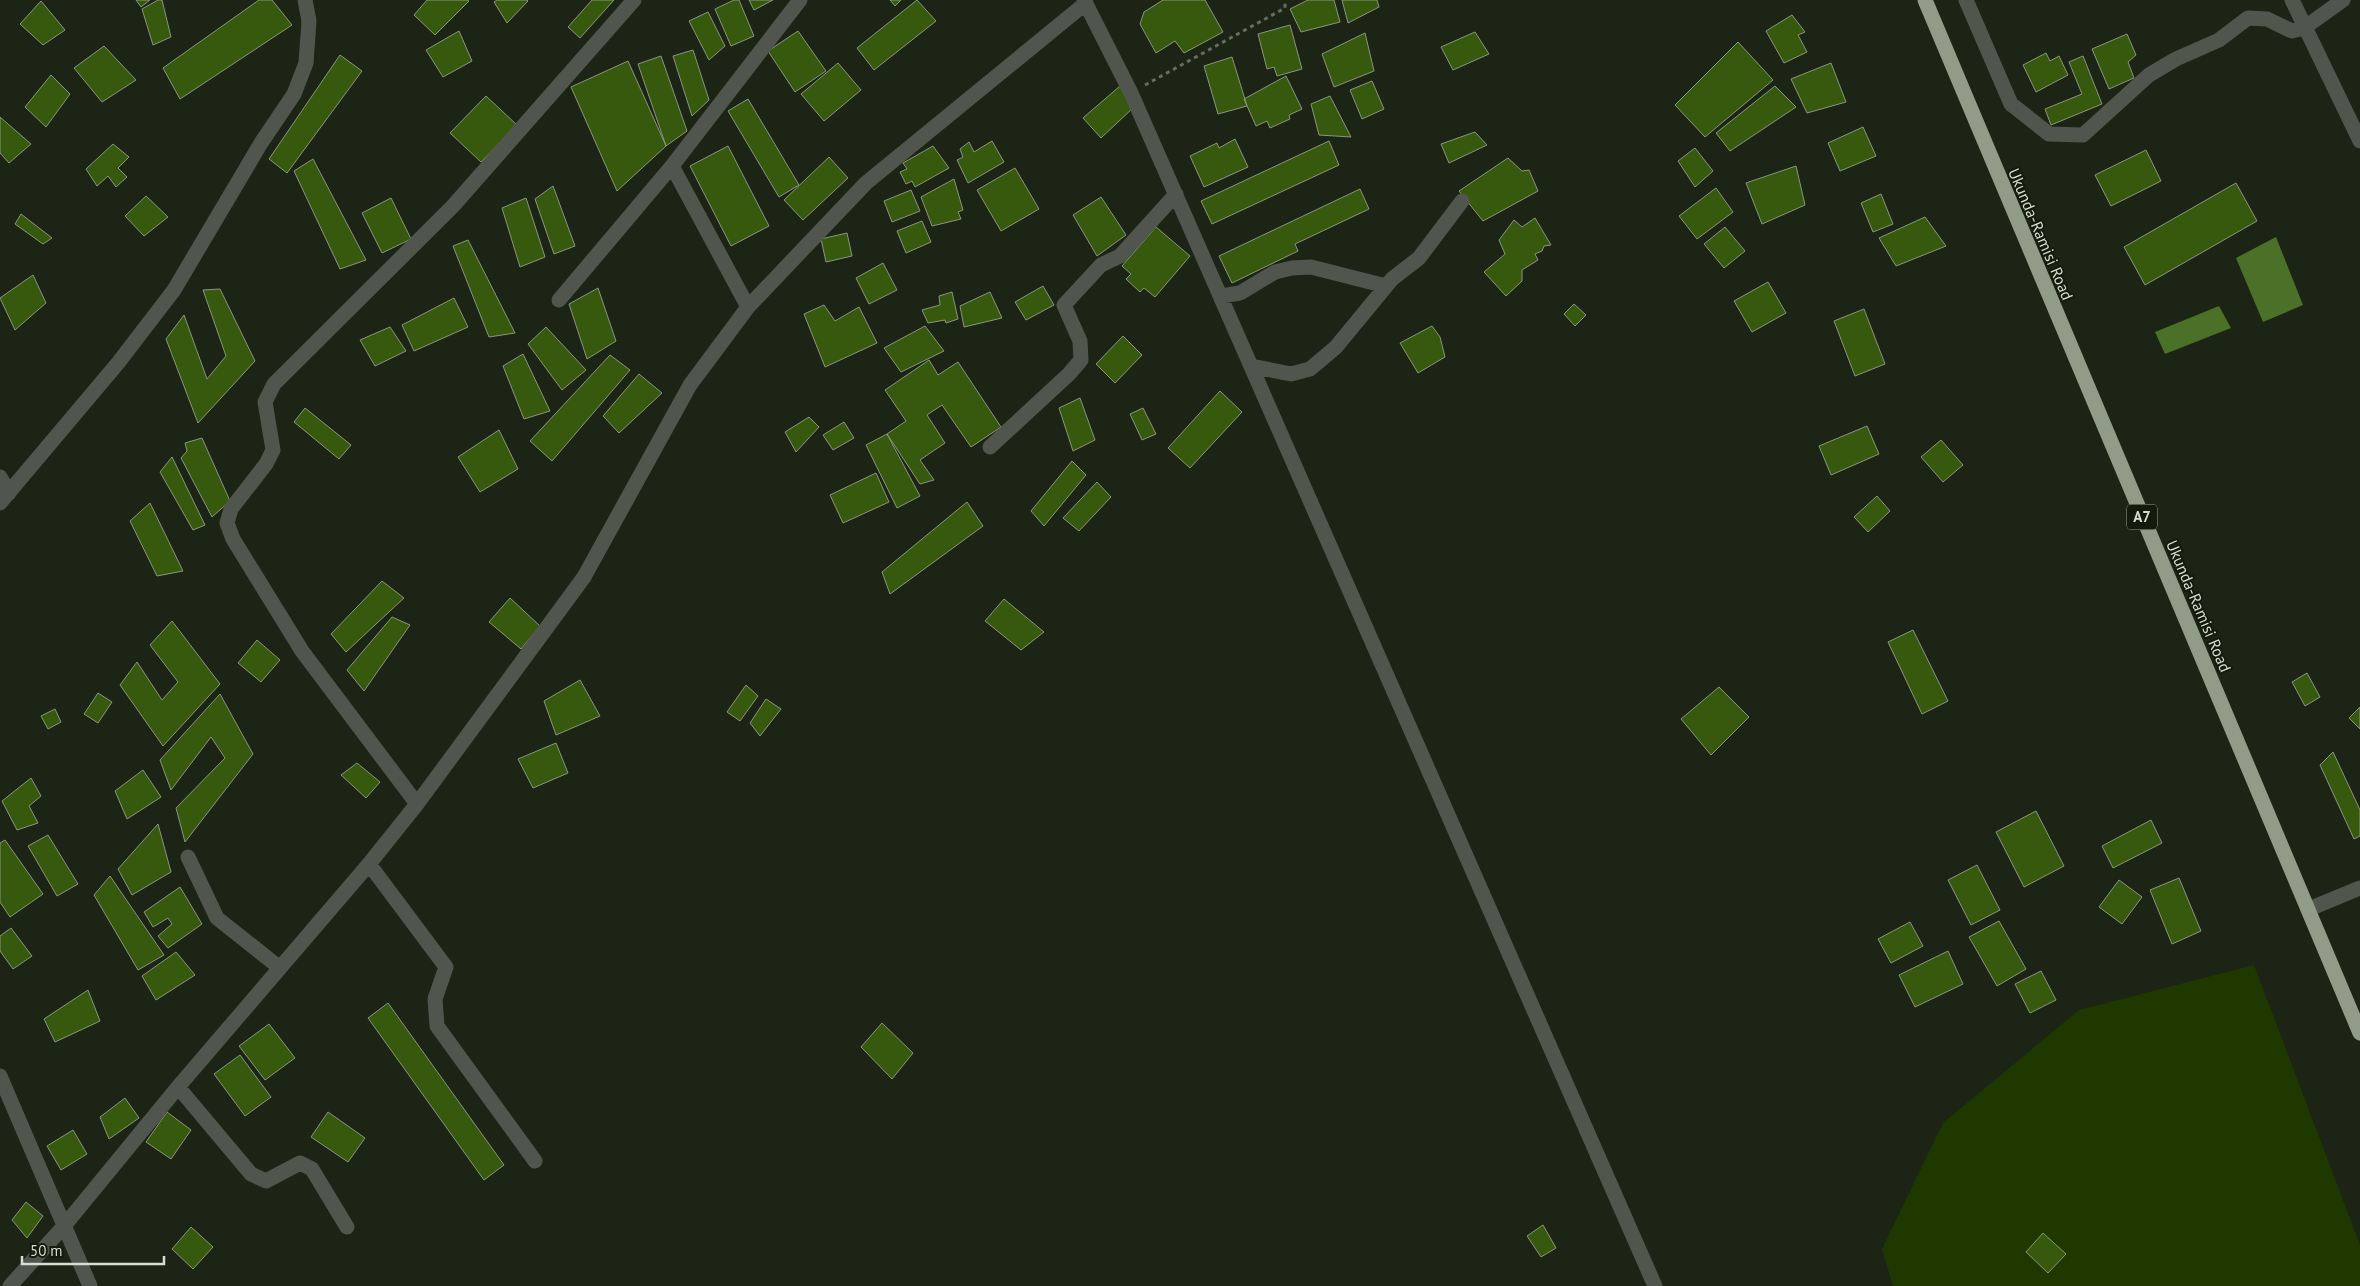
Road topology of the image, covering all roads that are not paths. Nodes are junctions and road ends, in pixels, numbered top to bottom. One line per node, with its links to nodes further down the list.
1 (304, 0): 21 (street)
2 (634, 0): 22 (street)
3 (800, 0): 11 (street)
4 (1925, 0): 26 (highway, Ukunda-Ramisi Road / A7)
5 (1966, 0): 9 (street)
6 (2292, 0): 9 (street)
7 (2343, 0): 9 (street)
8 (1085, 2): 12 (street); 17 (street)
9 (2304, 28): 10 (street)
10 (2360, 142)
11 (672, 166): 16 (street); 17 (street)
12 (1176, 194): 15 (street); 19 (street)
13 (1462, 201): 14 (street)
14 (1386, 286): 15 (street); 18 (street)
15 (1221, 296): 18 (street)
16 (559, 300)
17 (748, 307): 22 (street)
18 (1251, 366): 36 (street)
19 (990, 447)
20 (0, 477): 21 (street)
21 (4, 498)
22 (418, 804): 24 (street)
23 (188, 857): 27 (street)
24 (370, 864): 27 (street); 31 (street)
25 (2360, 888): 26 (street)
26 (2309, 909): 28 (highway, Ukunda-Ramisi Road / A7)
27 (280, 968): 30 (street)
28 (2360, 1033)
29 (0, 1076): 32 (street)
30 (178, 1087): 32 (street); 33 (street)
31 (535, 1161)
32 (64, 1226): 34 (street); 35 (street)
33 (347, 1227)
34 (10, 1286)
35 (90, 1286)
36 (1655, 1286)

